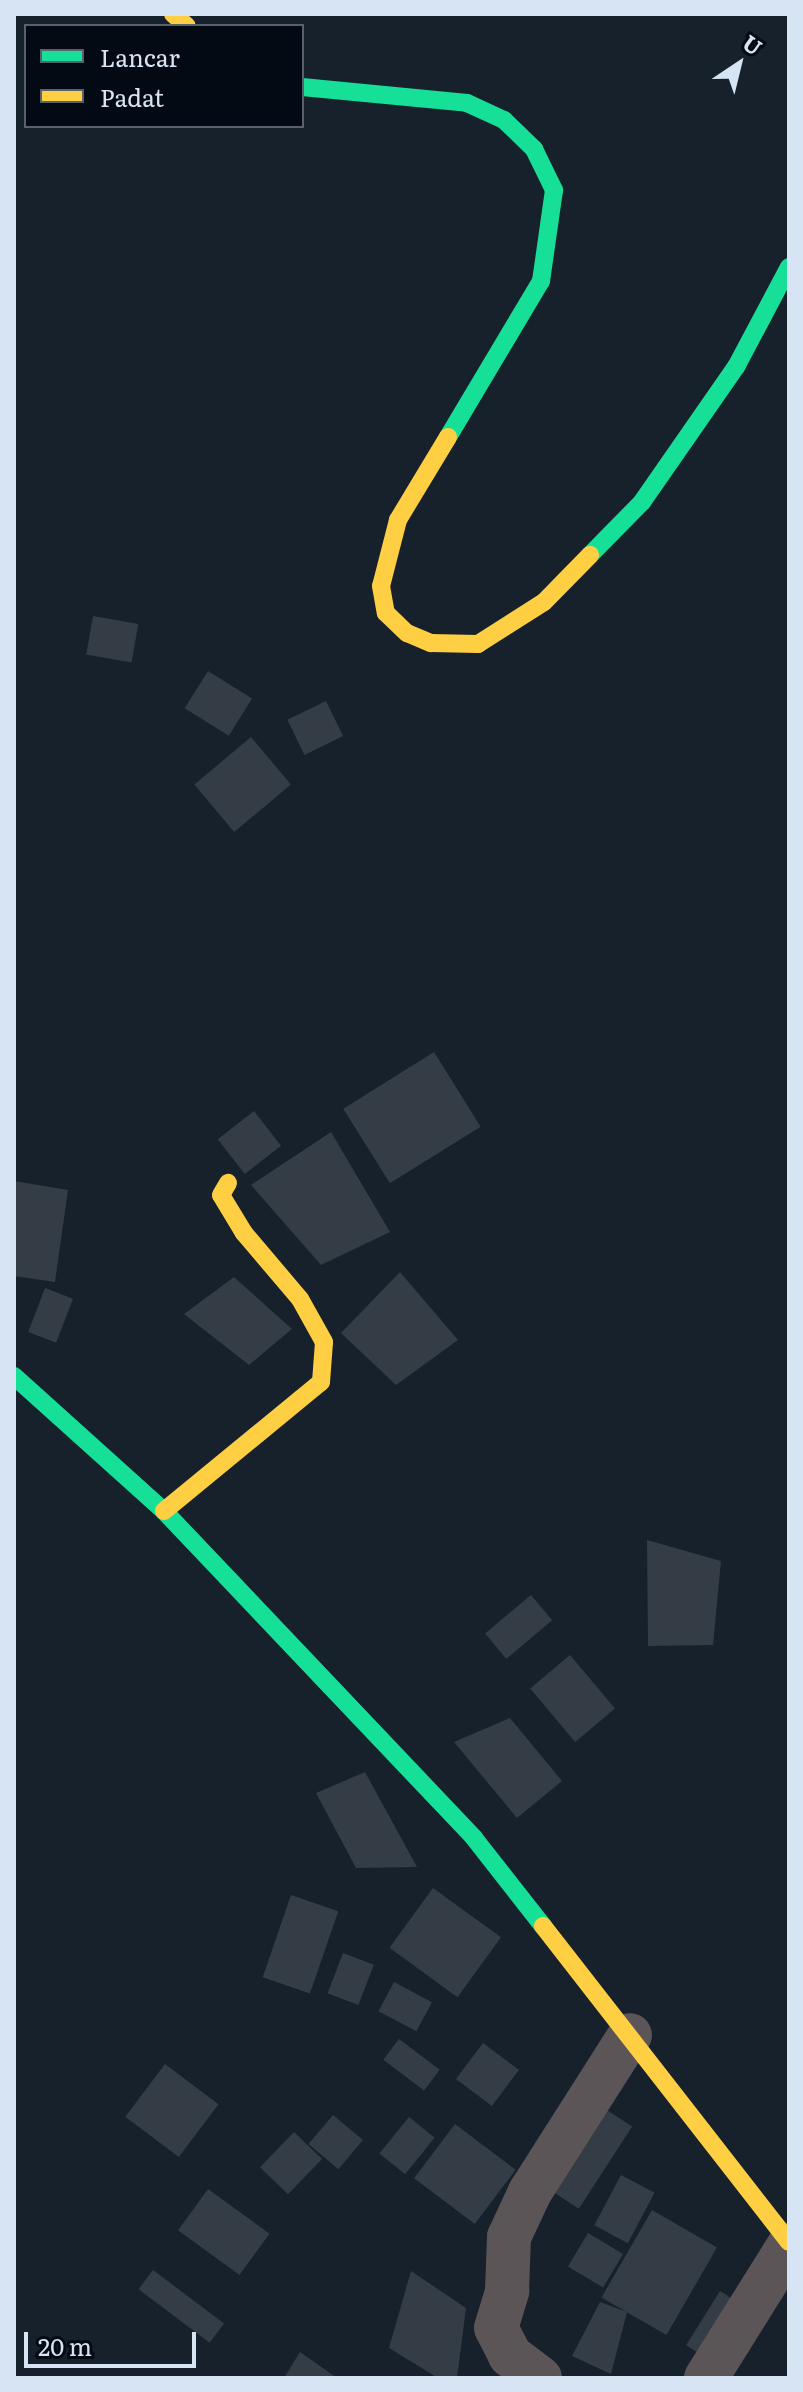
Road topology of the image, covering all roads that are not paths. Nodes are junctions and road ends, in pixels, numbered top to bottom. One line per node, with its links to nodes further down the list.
1 (304, 87): 2 (street)
2 (789, 267)
3 (228, 1183): 5 (street)
4 (14, 1376): 5 (street)
5 (164, 1511): 6 (street)
6 (630, 2035): 7 (street); 8 (street)
7 (789, 2244): 9 (street)
8 (540, 2378)
9 (706, 2378)

